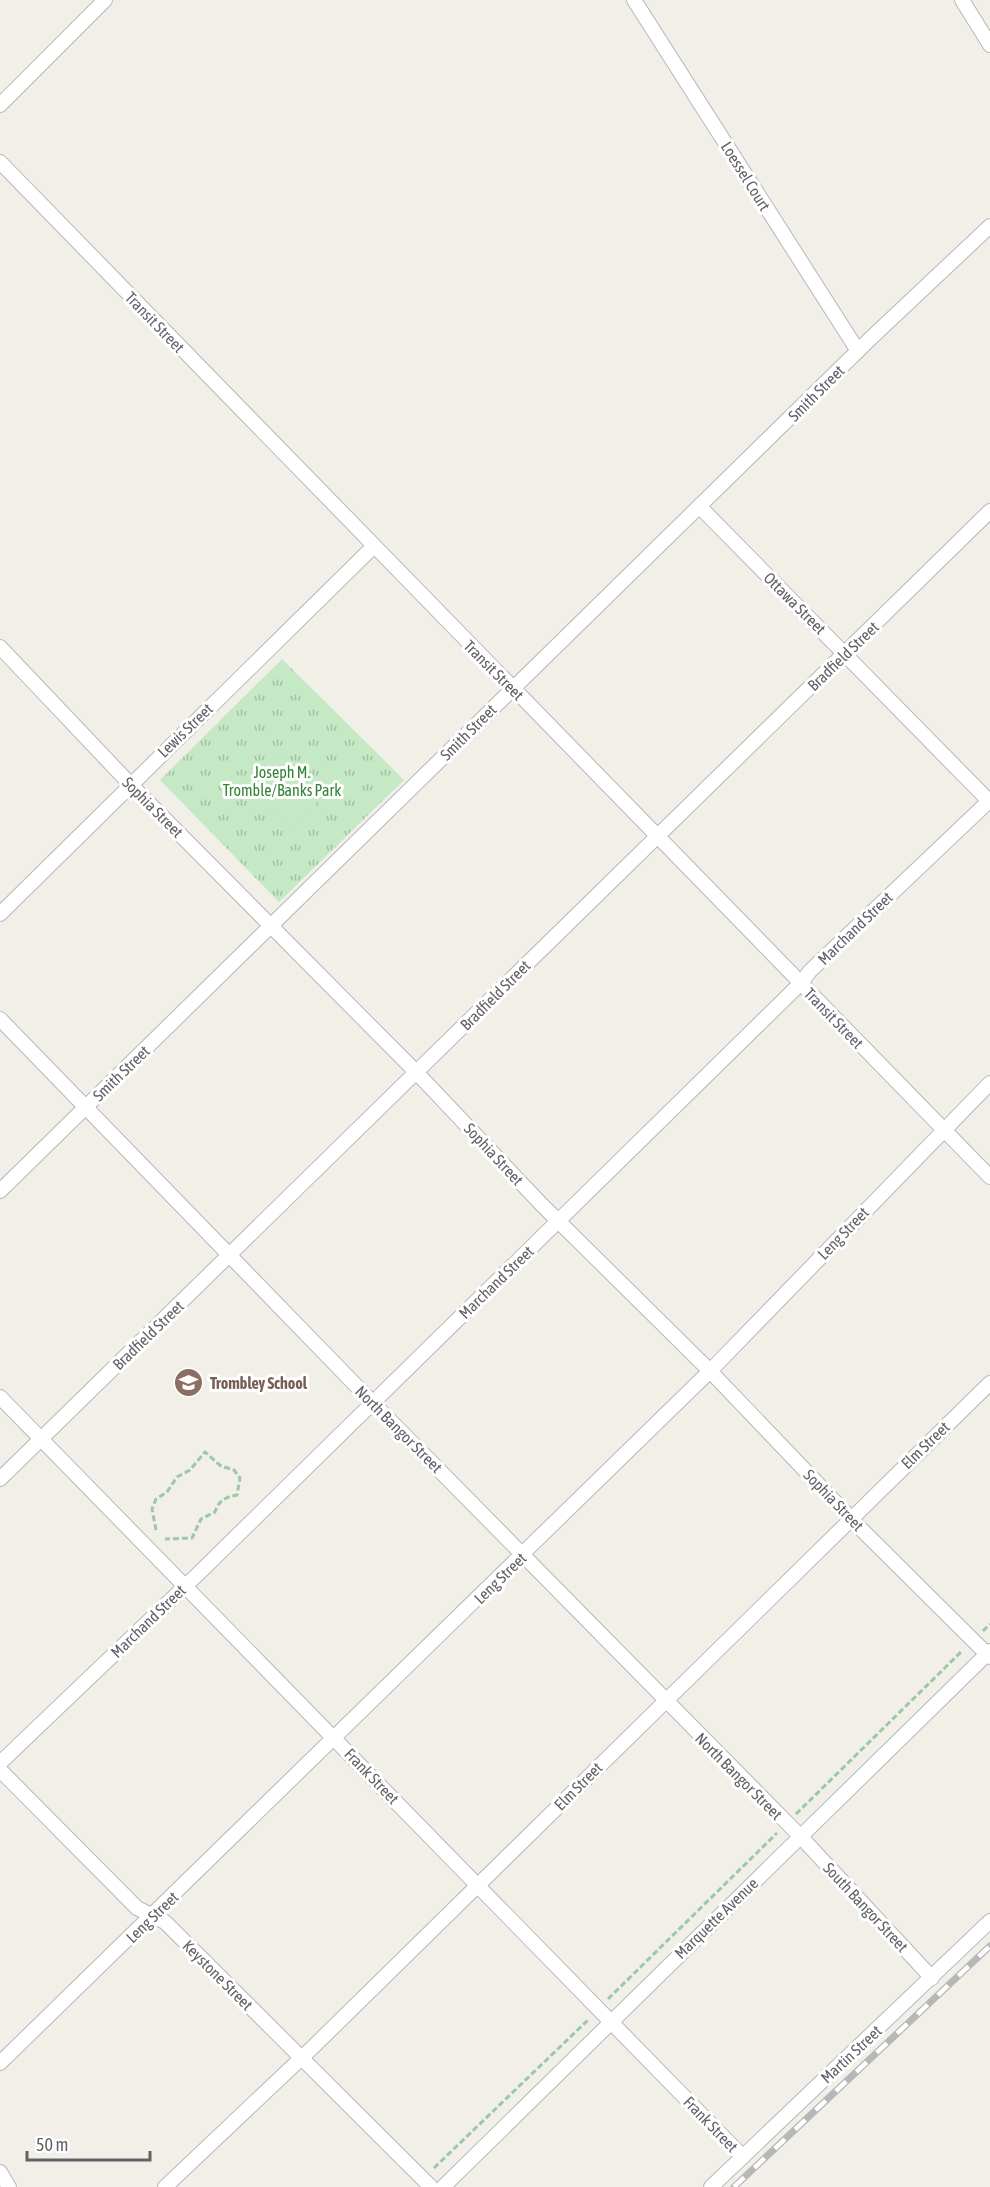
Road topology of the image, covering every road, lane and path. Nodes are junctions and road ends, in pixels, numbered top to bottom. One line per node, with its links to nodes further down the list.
1 (105, 0): 5 (street)
2 (634, 0): 8 (street, Loessel Court)
3 (962, 0): 4 (street)
4 (990, 45)
5 (0, 105)
6 (0, 162): 11 (street, Transit Street)
7 (990, 226): 8 (street, Smith Street)
8 (858, 351): 9 (street, Smith Street)
9 (700, 507): 13 (street, Ottawa Street); 14 (street, Smith Street)
10 (990, 511): 13 (street, Bradfield Street)
11 (373, 547): 14 (street, Transit Street); 15 (street, Lewis Street)
12 (0, 647): 15 (street, Sophia Street)
13 (846, 654): 16 (street, Ottawa Street); 17 (street, Bradfield Street)
14 (512, 688): 17 (street, Transit Street); 19 (street, Smith Street)
15 (130, 784): 18 (street, Lewis Street); 19 (street, Sophia Street)
16 (990, 801): 20 (street, Marchand Street)
17 (656, 836): 20 (street, Transit Street); 22 (street, Bradfield Street)
18 (0, 914)
19 (272, 926): 22 (street, Sophia Street); 24 (street, Smith Street)
20 (801, 983): 25 (street, Transit Street); 28 (street, Marchand Street)
21 (0, 1019): 24 (street, North Bangor Street)
22 (417, 1073): 28 (street, Sophia Street); 29 (street, Bradfield Street)
23 (990, 1083): 25 (street, Leng Street)
24 (87, 1107): 27 (street, Smith Street); 29 (street, North Bangor Street)
25 (942, 1129): 26 (street, Transit Street); 30 (street, Leng Street)
26 (990, 1177)
27 (0, 1191)
28 (559, 1221): 30 (street, Sophia Street); 33 (street, Marchand Street)
29 (230, 1255): 33 (street, North Bangor Street); 34 (street, Bradfield Street)
30 (710, 1371): 36 (street, Sophia Street); 39 (street, Leng Street)
31 (990, 1383): 36 (street, Elm Street)
32 (0, 1397): 34 (street, Frank Street)
33 (373, 1403): 39 (street, North Bangor Street); 40 (street, Marchand Street)
34 (41, 1438): 35 (street, Bradfield Street); 40 (street, Frank Street)
35 (0, 1479)
36 (851, 1518): 42 (street, Sophia Street); 44 (street, Elm Street)
37 (156, 1530): 38 (path)
38 (165, 1539)
39 (523, 1555): 44 (street, North Bangor Street); 45 (street, Leng Street)
40 (186, 1585): 45 (street, Frank Street); 46 (street, Marchand Street)
41 (990, 1624): 42 (path)
42 (972, 1641): 43 (street, Sophia Street); 48 (path)
43 (989, 1654): 49 (street, Marquette Avenue)
44 (665, 1700): 48 (street, North Bangor Street); 50 (street, Elm Street)
45 (335, 1738): 50 (street, Frank Street); 51 (street, Leng Street)
46 (0, 1762)
47 (0, 1770): 51 (street, Keystone Street)
48 (786, 1824): 49 (street, North Bangor Street); 54 (path)
49 (800, 1836): 53 (street, South Bangor Street); 55 (street, Marquette Avenue)
50 (478, 1885): 54 (street, Frank Street); 56 (street, Elm Street)
51 (152, 1917): 56 (street, Keystone Street); 57 (street, Leng Street)
52 (990, 1921): 53 (street, Martin Street)
53 (932, 1977): 58 (street, Martin Street)
54 (599, 2009): 55 (street, Frank Street); 60 (path)
55 (611, 2020): 58 (street, Frank Street); 63 (street, Marquette Avenue)
56 (301, 2058): 60 (street, Keystone Street); 62 (street, Elm Street)
57 (0, 2063)
58 (742, 2157): 64 (street, Martin Street)
59 (0, 2172): 61 (street)
60 (427, 2185)
61 (9, 2187)
62 (165, 2187)
63 (443, 2187)
64 (711, 2187)

